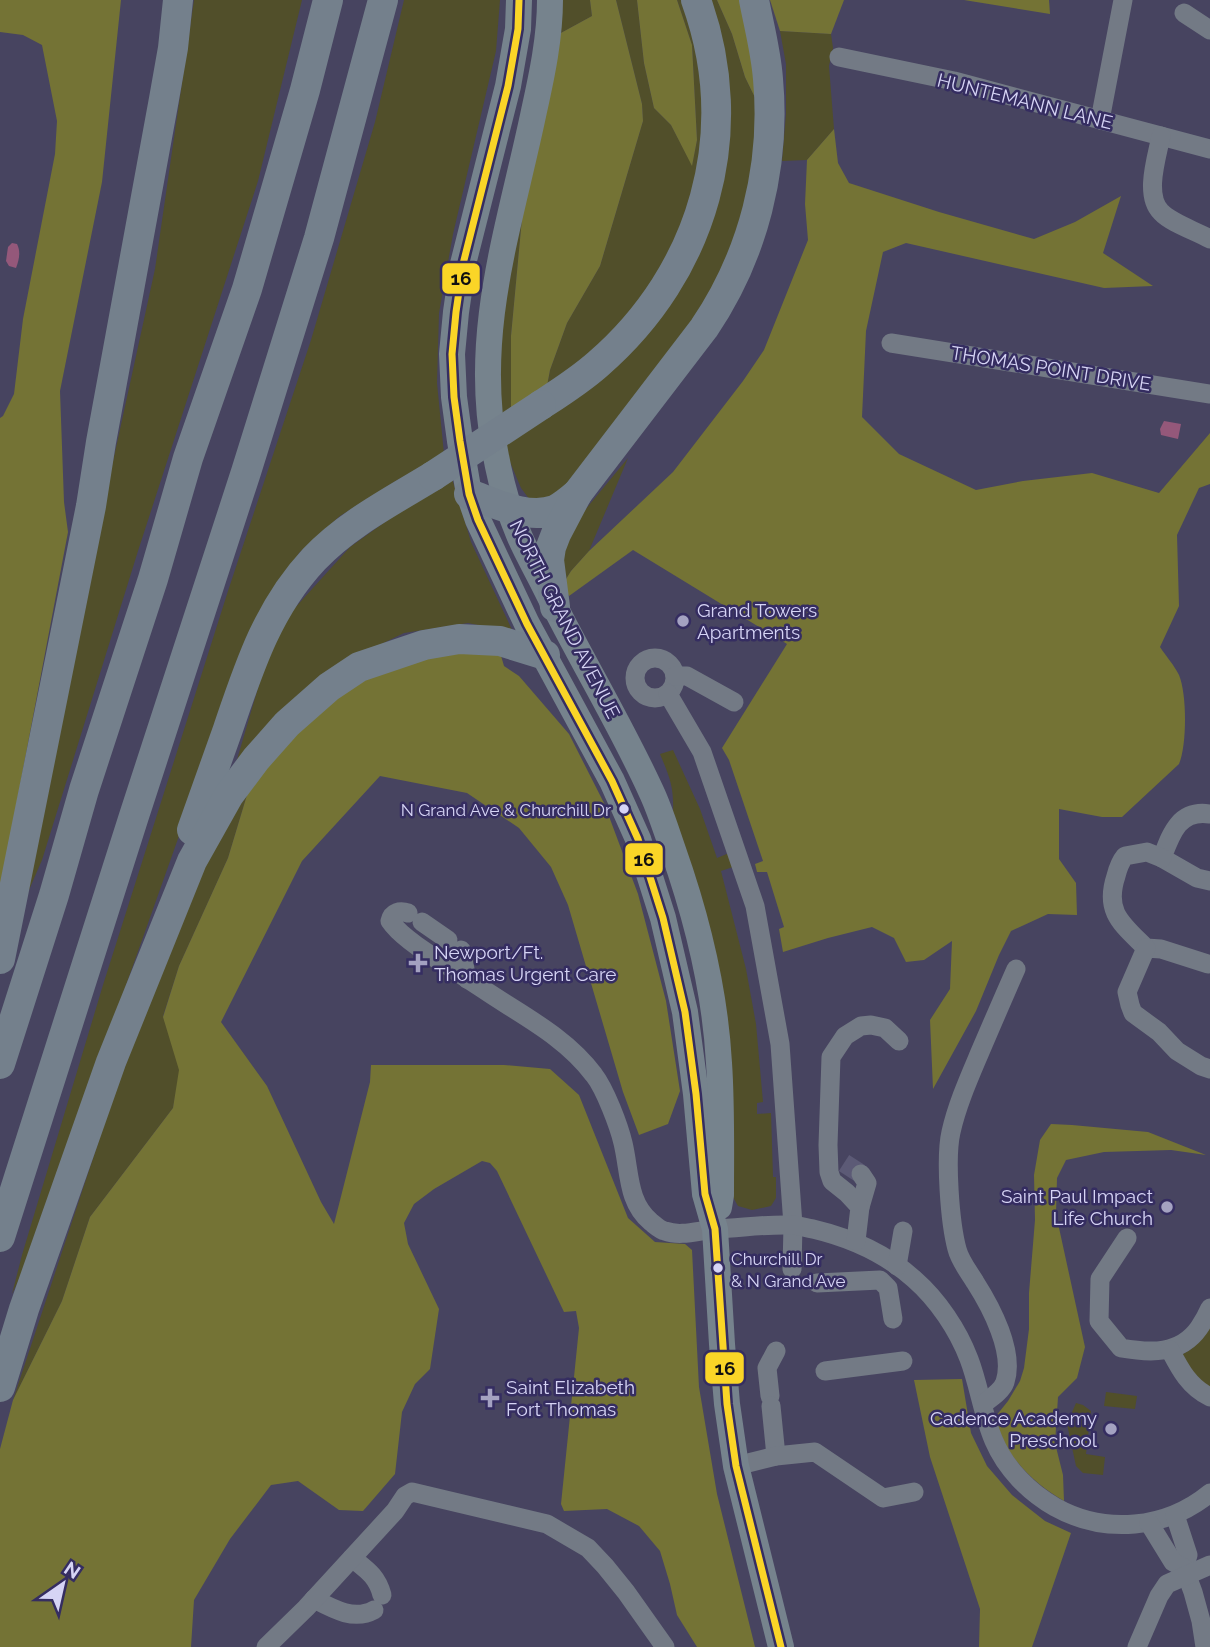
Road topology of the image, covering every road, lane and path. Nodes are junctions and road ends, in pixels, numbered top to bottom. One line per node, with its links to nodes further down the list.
1 (178, 0): 33 (highway)
2 (328, 0): 38 (highway)
3 (383, 0): 47 (highway)
4 (519, 0): 18 (main road, NORTH GRAND AVENUE)
5 (550, 0): 20 (main road, NORTH GRAND AVENUE)
6 (696, 0): 30 (highway, bridge)
7 (754, 0): 19 (highway)
8 (1123, 0): 12 (street)
9 (1184, 13): 10 (street)
10 (1210, 30)
11 (839, 57): 12 (street, HUNTEMANN LANE)
12 (1100, 120): 13 (street, HUNTEMANN LANE)
13 (1161, 136): 14 (street, HUNTEMANN LANE); 15 (street)
14 (1210, 149)
15 (1210, 239)
16 (891, 343): 17 (street, THOMAS POINT DRIVE)
17 (1210, 394)
18 (469, 494): 20 (highway); 22 (main road, NORTH GRAND AVENUE)
19 (577, 494): 20 (highway); 21 (highway)
20 (509, 508): 21 (main road, NORTH GRAND AVENUE)
21 (555, 607): 45 (main road, NORTH GRAND AVENUE)
22 (545, 656): 30 (highway); 45 (main road, NORTH GRAND AVENUE)
23 (675, 676): 24 (street); 24 (street); 25 (street)
24 (668, 694): 44 (street)
25 (734, 702)
26 (1210, 814): 27 (street)
27 (1162, 858): 28 (street); 32 (street)
28 (1210, 881)
29 (435, 931): 31 (street); 31 (street); 36 (street)
30 (160, 938): 59 (highway)
31 (422, 948): 36 (street)
32 (1146, 948): 34 (street); 39 (street)
33 (0, 960)
34 (1208, 964)
35 (1016, 968): 61 (street)
36 (467, 979): 45 (street)
37 (899, 1041): 40 (street)
38 (0, 1064)
39 (1210, 1069)
40 (828, 1145): 41 (street); 43 (street)
41 (844, 1163)
42 (862, 1174): 43 (street)
43 (860, 1207): 49 (street)
44 (793, 1224): 45 (street); 49 (street); 51 (street)
45 (715, 1229): 63 (main road, NORTH GRAND AVENUE)
46 (903, 1231): 50 (street)
47 (0, 1237)
48 (1127, 1238): 55 (street)
49 (856, 1241): 50 (street)
50 (897, 1266): 61 (street)
51 (792, 1269)
52 (817, 1283): 54 (street)
53 (1210, 1308): 55 (street)
54 (893, 1319)
55 (1170, 1350): 60 (street)
56 (776, 1351): 62 (street)
57 (903, 1361): 58 (street)
58 (825, 1371)
59 (0, 1387)
60 (1210, 1396)
61 (983, 1404): 67 (street)
62 (776, 1456): 63 (street); 64 (street)
63 (736, 1466): 74 (main road, NORTH GRAND AVENUE)
64 (914, 1492)
65 (1210, 1493): 66 (street)
66 (1175, 1515): 67 (street); 70 (street)
67 (1149, 1524): 70 (street)
68 (352, 1558): 71 (street); 71 (street); 73 (street)
69 (1210, 1564): 70 (street)
70 (1185, 1571): 75 (street); 76 (street)
71 (314, 1599): 72 (street)
72 (275, 1644)
73 (665, 1647)
74 (781, 1647)
75 (1137, 1647)
76 (1205, 1647)

